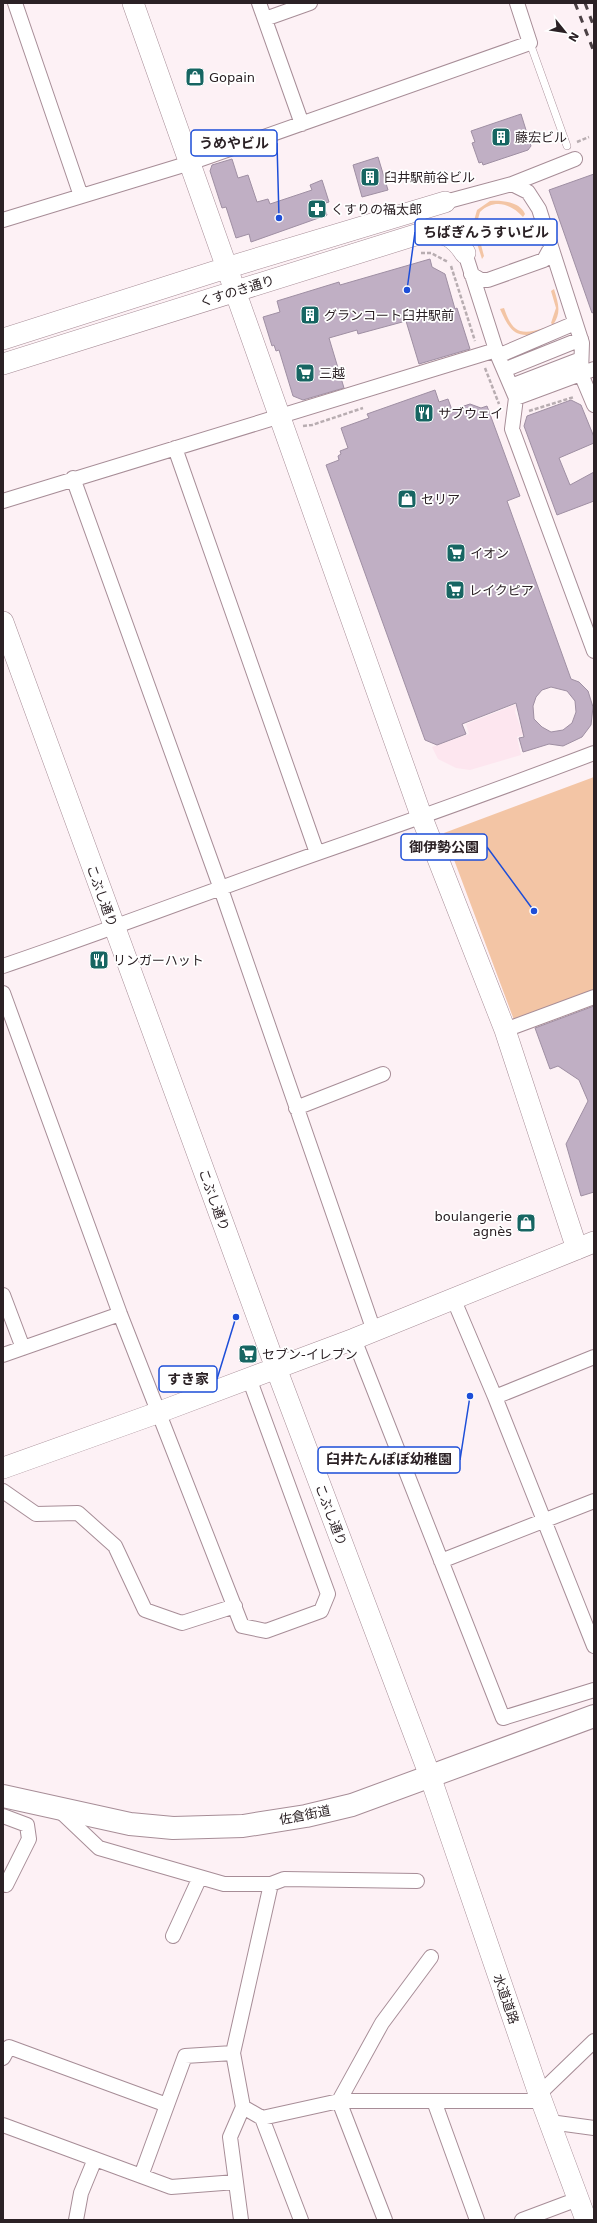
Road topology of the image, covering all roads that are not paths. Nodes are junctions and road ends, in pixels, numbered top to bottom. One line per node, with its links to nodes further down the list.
1 (15, 3): 13 (street)
2 (133, 3): 11 (street)
3 (259, 3): 6 (street)
4 (310, 3): 6 (street)
5 (517, 3): 7 (street)
6 (265, 19): 8 (street)
7 (530, 43): 8 (street); 9 (lane)
8 (302, 124): 11 (street)
9 (567, 146)
10 (575, 158): 12 (street)
11 (190, 163): 13 (street); 18 (street)
12 (512, 184): 14 (street); 16 (street)
13 (82, 196): 15 (street)
14 (445, 202): 18 (street, くすのき通り)
15 (3, 220)
16 (551, 247): 19 (street); 21 (street)
17 (465, 253): 19 (street); 20 (street, くすのき通り)
18 (226, 268): 20 (street); 22 (street, くすのき通り)
19 (471, 274): 24 (street)
20 (235, 292): 26 (street, くすのき通り); 31 (street)
21 (576, 323): 23 (street); 24 (street)
22 (3, 339)
23 (581, 341): 25 (street); 27 (street)
24 (497, 353): 27 (street); 31 (street)
25 (588, 360): 28 (street); 29 (street)
26 (3, 364)
27 (504, 370): 29 (street)
28 (588, 372): 29 (street); 30 (street)
29 (513, 392): 36 (street)
30 (594, 405)
31 (280, 417): 32 (street); 38 (street)
32 (175, 448): 33 (street); 39 (street)
33 (73, 478): 34 (street); 40 (street)
34 (3, 501)
35 (3, 622): 41 (street, こぶし通り)
36 (594, 651)
37 (594, 753): 38 (street)
38 (422, 818): 39 (street); 45 (street)
39 (317, 854): 40 (street)
40 (221, 889): 41 (street); 47 (street)
41 (114, 929): 42 (street); 57 (street, こぶし通り)
42 (3, 966)
43 (3, 993): 51 (street)
44 (594, 997): 45 (street)
45 (505, 1030): 48 (street)
46 (383, 1074): 47 (street)
47 (296, 1108): 52 (street)
48 (589, 1248): 50 (street)
49 (3, 1295): 54 (street)
50 (453, 1298): 52 (street); 59 (street)
51 (120, 1314): 54 (street); 60 (street)
52 (374, 1331): 53 (street)
53 (354, 1339): 57 (street); 65 (street)
54 (23, 1348): 55 (street)
55 (3, 1355)
56 (594, 1357): 59 (street)
57 (276, 1368): 58 (street); 70 (street, こぶし通り)
58 (249, 1378): 60 (street); 66 (street)
59 (496, 1397): 64 (street)
60 (157, 1413): 61 (street); 66 (street)
61 (3, 1468)
62 (3, 1492): 66 (street)
63 (594, 1501): 64 (street)
64 (544, 1521): 65 (street); 67 (street)
65 (441, 1561): 68 (street)
66 (235, 1606)
67 (592, 1637)
68 (594, 1690)
69 (594, 1716): 70 (main road, 佐倉街道)
70 (430, 1776): 72 (main road, 佐倉街道); 83 (street, 水道道路)
71 (3, 1796): 72 (main road, 佐倉街道)
72 (57, 1808): 74 (street)
73 (3, 1816): 77 (street)
74 (200, 1877): 76 (street); 78 (street)
75 (417, 1881): 76 (street)
76 (271, 1884): 81 (street)
77 (6, 1886)
78 (174, 1936)
79 (431, 1957): 84 (street)
80 (594, 2041): 83 (street)
81 (233, 2053): 86 (street); 87 (street)
82 (3, 2058): 86 (street)
83 (540, 2097): 85 (street); 89 (street, 水道道路)
84 (339, 2101): 85 (street); 88 (street); 99 (street)
85 (434, 2101): 100 (street)
86 (167, 2105): 93 (street)
87 (243, 2107): 88 (street); 94 (street)
88 (262, 2118): 98 (street)
89 (550, 2122): 91 (street); 95 (street, 水道道路)
90 (3, 2125): 92 (street)
91 (594, 2128)
92 (95, 2159): 93 (street); 96 (street)
93 (141, 2176): 94 (street)
94 (236, 2182): 97 (street)
95 (578, 2200): 101 (street); 102 (street, 水道道路)
96 (76, 2220)
97 (241, 2220)
98 (301, 2220)
99 (385, 2220)
100 (477, 2220)
101 (522, 2220)
102 (586, 2220)

